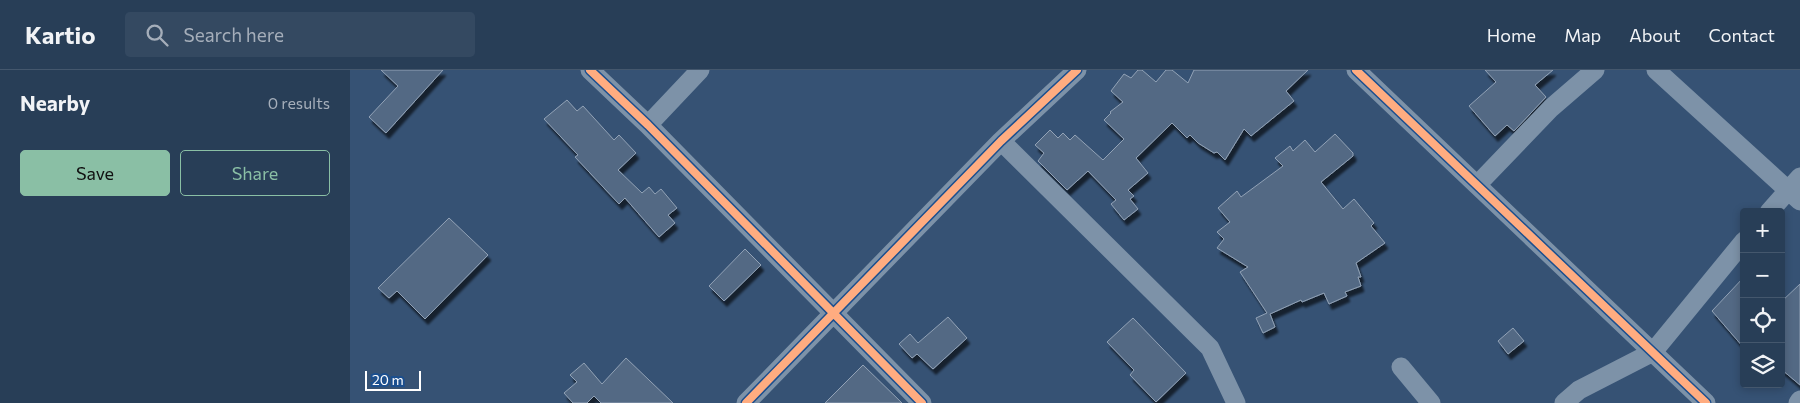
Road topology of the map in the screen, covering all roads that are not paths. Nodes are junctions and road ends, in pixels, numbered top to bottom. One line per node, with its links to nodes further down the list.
1 (590, 70): 7 (street)
2 (700, 70): 7 (street)
3 (1077, 70): 8 (street)
4 (1356, 70): 9 (street)
5 (1595, 70): 9 (street)
6 (1656, 70): 10 (street)
7 (648, 125): 13 (street)
8 (1001, 141): 13 (street); 18 (street)
9 (1477, 185): 14 (street)
10 (1796, 189): 11 (street)
11 (1773, 208)
12 (1740, 245): 14 (street)
13 (834, 314): 16 (street); 17 (street)
14 (1653, 352): 20 (street); 21 (street)
15 (1401, 367): 19 (street)
16 (746, 403)
17 (922, 403)
18 (1236, 403)
19 (1431, 403)
20 (1564, 403)
21 (1706, 403)

